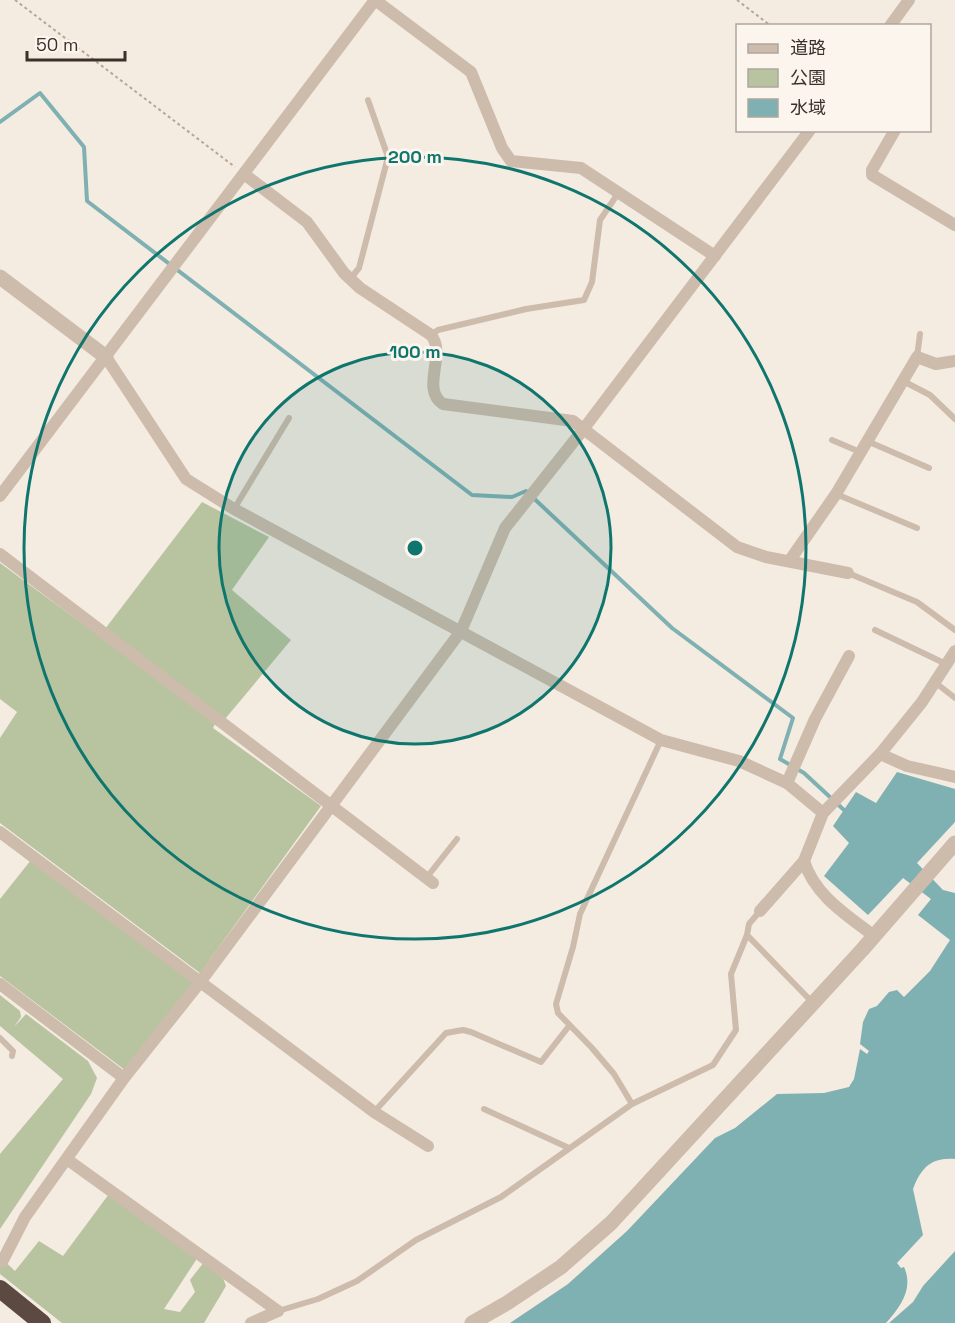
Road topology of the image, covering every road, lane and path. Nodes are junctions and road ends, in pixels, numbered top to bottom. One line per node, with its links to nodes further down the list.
1 (15, 0): 10 (path)
2 (375, 0): 10 (street); 11 (street)
3 (737, 0): 5 (path)
4 (909, 0): 6 (street)
5 (768, 24)
6 (891, 24)
7 (368, 100): 15 (lane)
8 (808, 132): 13 (street)
9 (894, 132): 12 (street)
10 (244, 174): 15 (street); 18 (street)
11 (619, 192): 13 (street); 17 (lane)
12 (955, 225)
13 (715, 256): 24 (street)
14 (0, 277): 18 (street)
15 (350, 279): 17 (street)
16 (920, 334): 19 (lane)
17 (431, 335): 24 (street)
18 (106, 357): 30 (street); 31 (street)
19 (917, 357): 20 (street); 21 (street)
20 (955, 361)
21 (903, 381): 23 (lane); 26 (street)
22 (289, 418): 31 (lane)
23 (955, 419)
24 (582, 431): 34 (street); 38 (street)
25 (832, 440): 27 (lane)
26 (867, 441): 27 (street); 28 (lane)
27 (860, 452): 29 (street)
28 (929, 468)
29 (836, 494): 32 (lane); 34 (street)
30 (0, 495)
31 (234, 509): 38 (street)
32 (917, 528)
33 (0, 554): 48 (street)
34 (790, 560): 35 (street)
35 (848, 573): 37 (lane)
36 (875, 630): 41 (lane)
37 (955, 630)
38 (461, 631): 44 (street); 48 (street)
39 (955, 651): 41 (street)
40 (849, 656): 47 (street)
41 (947, 664): 42 (street)
42 (936, 683): 43 (lane); 45 (street)
43 (955, 698)
44 (661, 740): 47 (street); 61 (lane)
45 (880, 754): 46 (street); 49 (street)
46 (955, 777)
47 (787, 783): 49 (street)
48 (331, 805): 54 (street); 58 (street)
49 (823, 813): 53 (street)
50 (0, 832): 58 (street)
51 (458, 839): 54 (lane)
52 (955, 843): 57 (street)
53 (804, 861): 55 (street); 57 (street)
54 (430, 880)
55 (760, 910): 56 (lane)
56 (747, 935): 60 (lane); 65 (lane)
57 (874, 936): 60 (street)
58 (201, 981): 64 (street); 67 (street)
59 (0, 984): 64 (street)
60 (813, 1003): 76 (street)
61 (569, 1026): 65 (lane); 67 (lane)
62 (0, 1038): 63 (lane)
63 (12, 1056)
64 (124, 1078): 70 (street)
65 (632, 1104): 69 (lane)
66 (484, 1109): 69 (lane)
67 (374, 1112): 68 (street)
68 (428, 1146)
69 (569, 1148): 73 (lane)
70 (68, 1160): 71 (street); 73 (street)
71 (2, 1262)
72 (0, 1290): 74 (highway)
73 (278, 1311): 75 (street)
74 (42, 1323)
75 (251, 1323)
76 (472, 1323)

